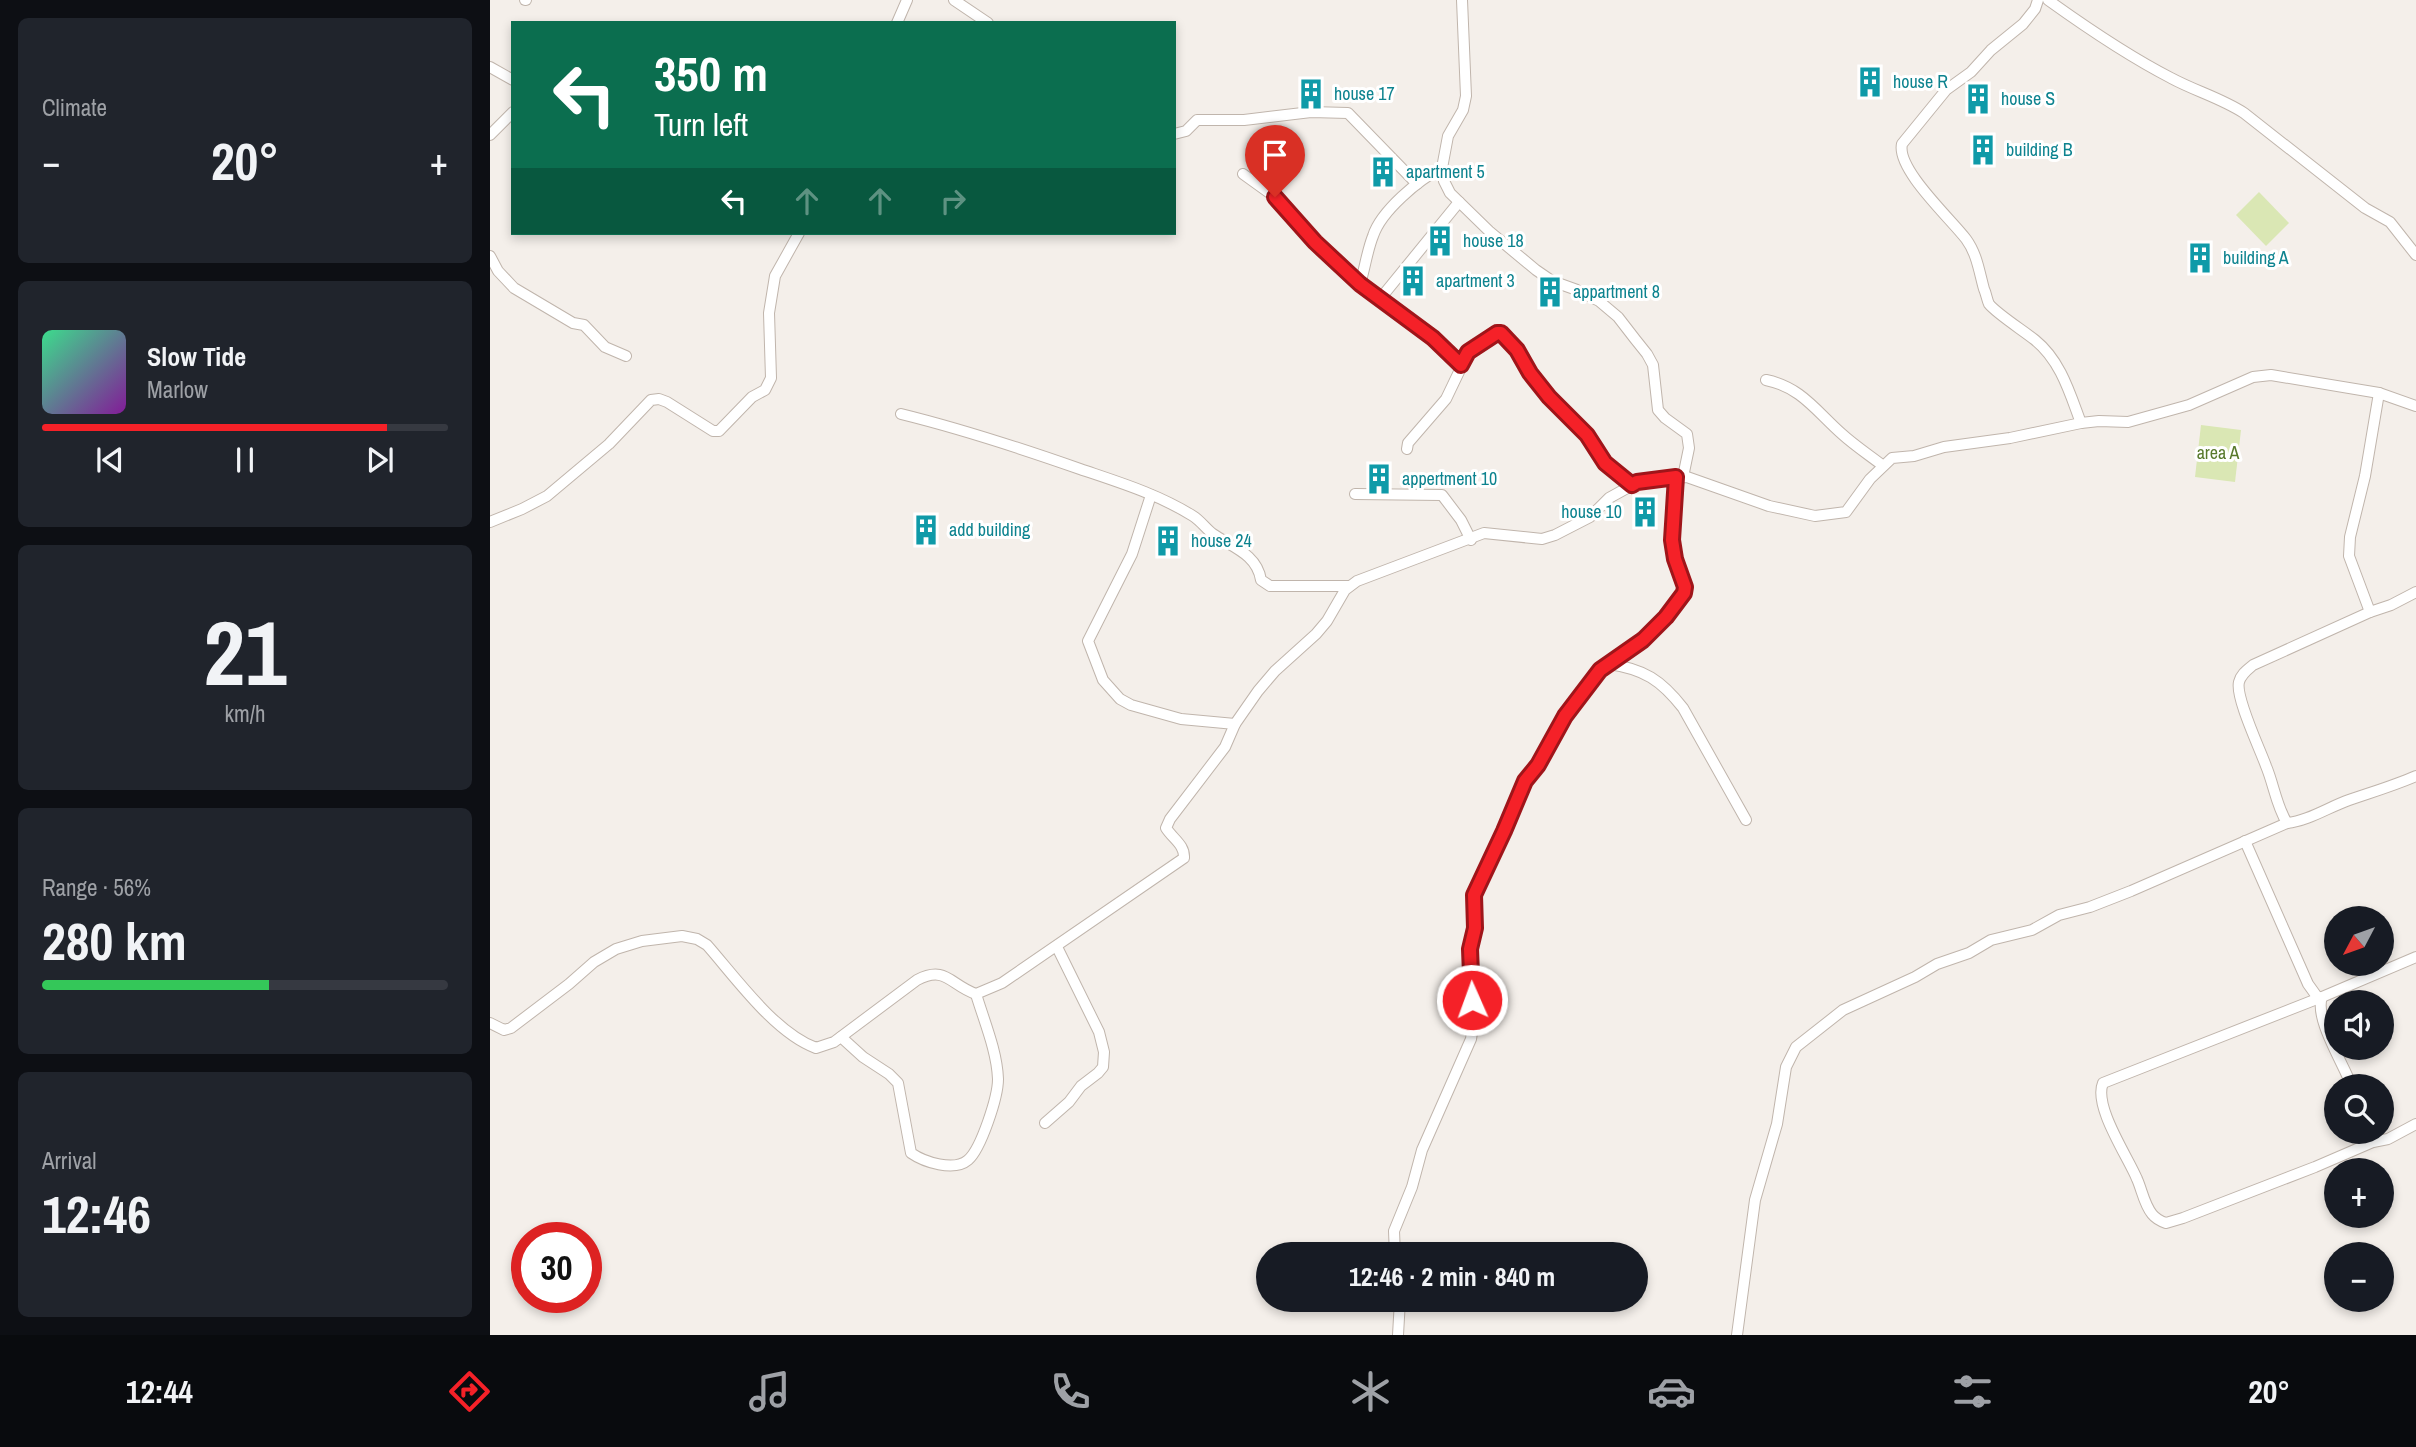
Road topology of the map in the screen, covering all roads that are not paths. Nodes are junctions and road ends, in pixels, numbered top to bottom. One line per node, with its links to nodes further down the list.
1 (907, 0): 6 (street)
2 (954, 0): 7 (street)
3 (1462, 0): 13 (street)
4 (2038, 0): 28 (street)
5 (2048, 0): 18 (street)
6 (898, 21)
7 (985, 21)
8 (490, 67): 9 (street)
9 (511, 79)
10 (511, 114): 12 (street)
11 (1176, 134): 15 (street)
12 (490, 135)
13 (1442, 168): 15 (street); 16 (street)
14 (1244, 174): 20 (street)
15 (1417, 184): 20 (street)
16 (1459, 202): 21 (street); 31 (street)
17 (798, 235): 35 (street)
18 (2416, 255)
19 (490, 256): 22 (street)
20 (1360, 284): 21 (street)
21 (1380, 299): 23 (street)
22 (626, 356)
23 (1461, 365): 29 (street); 32 (street)
24 (1766, 380): 30 (street)
25 (2379, 393): 26 (street); 28 (street); 39 (street)
26 (2416, 406)
27 (901, 414): 34 (street)
28 (2081, 424): 30 (street)
29 (1406, 449)
30 (1882, 465): 31 (street)
31 (1680, 477): 32 (street); 40 (street)
32 (1632, 485): 36 (street)
33 (1355, 494): 36 (street)
34 (1151, 495): 37 (street); 41 (street)
35 (490, 522)
36 (1471, 540): 37 (street)
37 (1349, 586): 41 (street)
38 (2416, 592): 39 (street)
39 (2370, 612): 44 (street)
40 (1609, 664): 43 (street); 57 (street)
41 (1235, 724): 46 (street)
42 (2416, 776): 44 (street)
43 (1746, 820)
44 (2287, 823): 45 (street)
45 (2245, 841): 49 (street); 60 (street)
46 (1057, 947): 48 (street); 53 (street)
47 (2416, 957): 49 (street)
48 (976, 994): 51 (street); 51 (street)
49 (2320, 998): 52 (street); 56 (street)
50 (490, 1023): 51 (street)
51 (841, 1037)
52 (2346, 1074)
53 (1045, 1123)
54 (2416, 1124): 55 (street)
55 (2394, 1136)
56 (2357, 1144)
57 (1394, 1242)
58 (1399, 1312): 59 (street)
59 (1398, 1335)
60 (1737, 1335)

